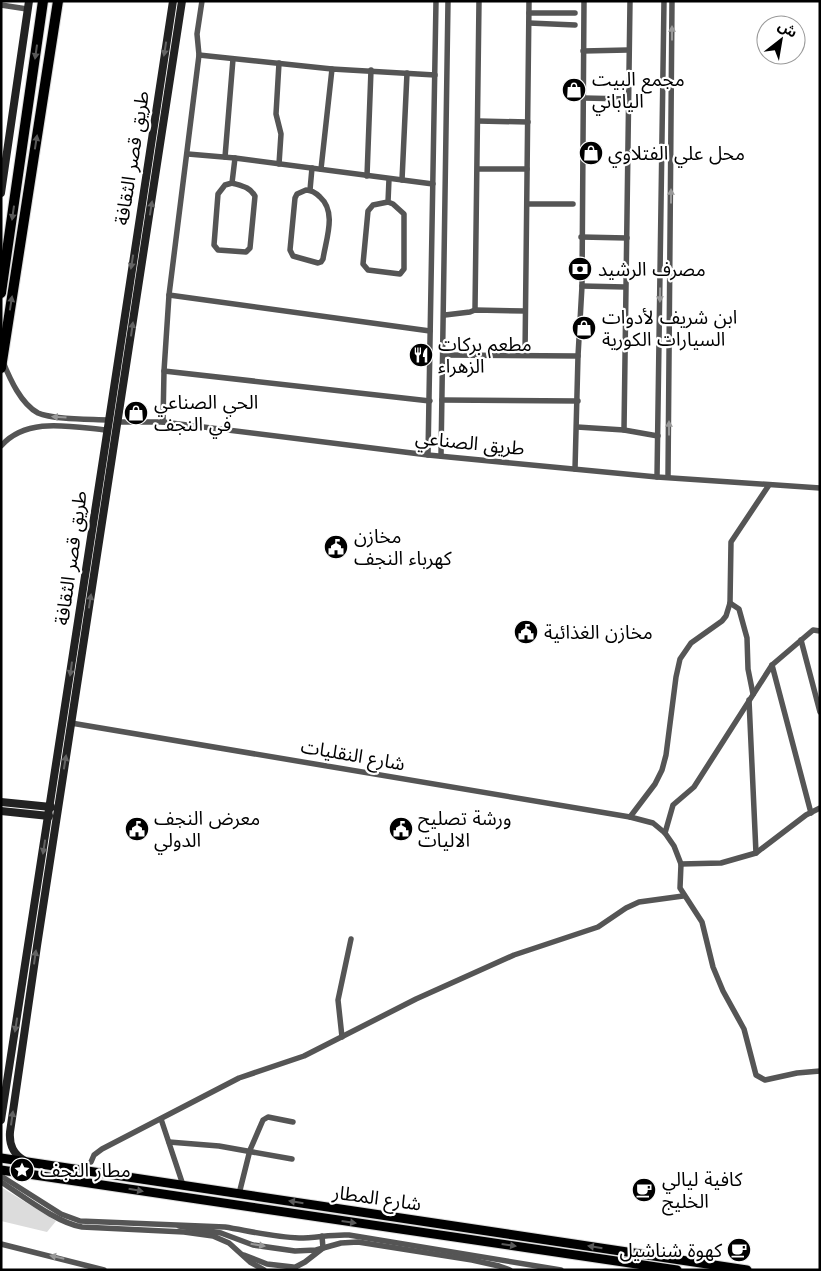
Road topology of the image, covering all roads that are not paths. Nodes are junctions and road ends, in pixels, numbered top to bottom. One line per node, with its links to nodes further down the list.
1 (43, 1): 57 (highway, one-way to 57)
2 (58, 1): 68 (highway, one-way to 2)
3 (173, 1): 70 (street, طريق قصر الثقافة, one-way to 70)
4 (182, 1): 74 (street, طريق قصر الثقافة, one-way to 4)
5 (202, 1): 22 (street)
6 (436, 1): 28 (street)
7 (448, 1): 61 (street)
8 (479, 1): 31 (street)
9 (529, 1): 16 (street)
10 (584, 1): 21 (street)
11 (630, 1): 20 (street)
12 (664, 1): 51 (street)
13 (672, 1): 52 (street, one-way to 13)
14 (1, 5): 15 (street)
15 (28, 5): 47 (street)
16 (529, 13): 17 (street); 18 (street)
17 (575, 13)
18 (529, 23): 19 (street); 32 (street)
19 (576, 25)
20 (628, 50): 21 (street); 30 (street)
21 (583, 51): 29 (street)
22 (199, 55): 23 (street); 33 (street)
23 (233, 59): 24 (street); 34 (street)
24 (279, 63): 25 (street); 36 (street)
25 (332, 68): 26 (street); 38 (street)
26 (372, 70): 27 (street); 41 (street)
27 (407, 73): 28 (street); 43 (street)
28 (435, 75): 45 (street)
29 (582, 98): 30 (street); 53 (street)
30 (628, 99): 54 (street)
31 (478, 121): 32 (street); 39 (street)
32 (528, 122): 40 (street)
33 (188, 154): 34 (street); 58 (street)
34 (225, 157): 35 (street)
35 (235, 158): 36 (street); 44 (street)
36 (279, 164): 37 (street)
37 (312, 168): 38 (street); 46 (street)
38 (322, 169): 41 (street)
39 (478, 169): 40 (street); 59 (street)
40 (527, 169): 49 (street)
41 (367, 176): 42 (street)
42 (389, 178): 43 (street); 48 (street)
43 (402, 180): 45 (street)
44 (232, 183): 44 (street)
45 (432, 184): 62 (street)
46 (310, 190): 46 (street)
47 (1, 192)
48 (388, 202): 48 (street)
49 (527, 204): 50 (street); 60 (street)
50 (573, 204)
51 (661, 217): 52 (street); 64 (street, one-way to 64)
52 (671, 218): 65 (street)
53 (581, 237): 54 (street); 55 (street)
54 (627, 238): 56 (street)
55 (582, 286): 56 (street); 67 (street)
56 (625, 286): 80 (street)
57 (1, 292)
58 (169, 295): 62 (street); 69 (street)
59 (475, 310): 60 (street); 61 (street)
60 (525, 311): 63 (street)
61 (444, 315): 66 (street)
62 (430, 331): 72 (street)
63 (525, 354): 66 (street); 67 (street)
64 (659, 354): 65 (street); 81 (street)
65 (670, 354): 87 (street, one-way to 65)
66 (444, 355): 71 (street)
67 (578, 356): 73 (street)
68 (2, 364): 75 (street, one-way to 68)
69 (164, 371): 72 (street); 77 (street)
70 (111, 400): 74 (street); 75 (street, طريق قصر الثقافة)
71 (442, 400): 73 (street); 84 (street)
72 (430, 401): 83 (street)
73 (578, 401): 78 (street)
74 (121, 402): 76 (street, طريق قصر الثقافة)
75 (108, 420): 79 (street, طريق قصر الثقافة)
76 (118, 422): 77 (street, طريق الصناعي); 91 (street, طريق قصر الثقافة)
77 (163, 422): 83 (street, طريق الصناعي)
78 (577, 428): 80 (street); 85 (street)
79 (106, 430): 82 (street); 90 (street, طريق قصر الثقافة)
80 (624, 430): 81 (street)
81 (658, 436): 86 (street)
82 (1, 446)
83 (428, 455): 84 (street, طريق الصناعي)
84 (441, 456): 85 (street, طريق الصناعي)
85 (576, 469): 86 (street, طريق الصناعي)
86 (657, 477): 87 (street, طريق الصناعي)
87 (668, 477): 88 (street, طريق الصناعي)
88 (769, 485): 89 (street, طريق الصناعي); 92 (street)
89 (820, 488)
90 (94, 509): 91 (street); 100 (street, طريق قصر الثقافة, one-way to 100)
91 (104, 509): 98 (street, طريق قصر الثقافة, one-way to 91)
92 (730, 603): 96 (street); 105 (street)
93 (820, 630): 94 (street)
94 (801, 640): 95 (street); 97 (street)
95 (772, 665): 96 (street); 103 (street)
96 (751, 697): 106 (street); 107 (street)
97 (820, 712)
98 (71, 723): 105 (street, شارع النقليات); 120 (street, طريق قصر الثقافة, one-way to 98)
99 (1, 802): 100 (street)
100 (51, 807): 104 (street, طريق قصر الثقافة)
101 (820, 808): 103 (street)
102 (1, 811): 104 (street)
103 (811, 812): 107 (street)
104 (49, 816): 114 (street, طريق قصر الثقافة, one-way to 114)
105 (630, 817): 106 (street, شارع النقليات)
106 (665, 833): 108 (street)
107 (756, 853): 108 (street)
108 (681, 864): 109 (street)
109 (684, 896): 111 (street); 112 (street)
110 (351, 940): 111 (street)
111 (342, 1037): 113 (street)
112 (820, 1071)
113 (161, 1119): 116 (street); 121 (street)
114 (1, 1120)
115 (293, 1122): 117 (street)
116 (169, 1142): 117 (street); 126 (street)
117 (250, 1150): 119 (street); 127 (street)
118 (1, 1158): 120 (main road, شارع المطار)
119 (292, 1159)
120 (25, 1161): 125 (main road, شارع المطار)
121 (91, 1162)
122 (1, 1170): 128 (main road, شارع المطار, one-way to 128)
123 (1, 1176): 130 (street)
124 (1, 1182): 136 (street)
125 (169, 1183): 126 (main road, شارع المطار); 128 (main road)
126 (188, 1186): 127 (main road, شارع المطار); 129 (main road)
127 (239, 1194): 144 (main road, شارع المطار, one-way to 127)
128 (168, 1196): 129 (main road, شارع المطار)
129 (191, 1199): 143 (main road, شارع المطار, one-way to 143)
130 (177, 1226): 131 (street); 133 (street)
131 (239, 1230): 132 (street); 133 (street)
132 (322, 1236): 135 (street); 138 (street)
133 (237, 1239): 135 (street, one-way to 135)
134 (1, 1244): 139 (street, one-way to 134)
135 (323, 1248): 137 (street); 141 (street)
136 (244, 1256): 137 (street); 140 (street)
137 (291, 1268)
138 (541, 1268): 142 (street)
139 (104, 1270)
140 (264, 1270)
141 (510, 1270)
142 (562, 1270)
143 (677, 1270)
144 (747, 1270)

